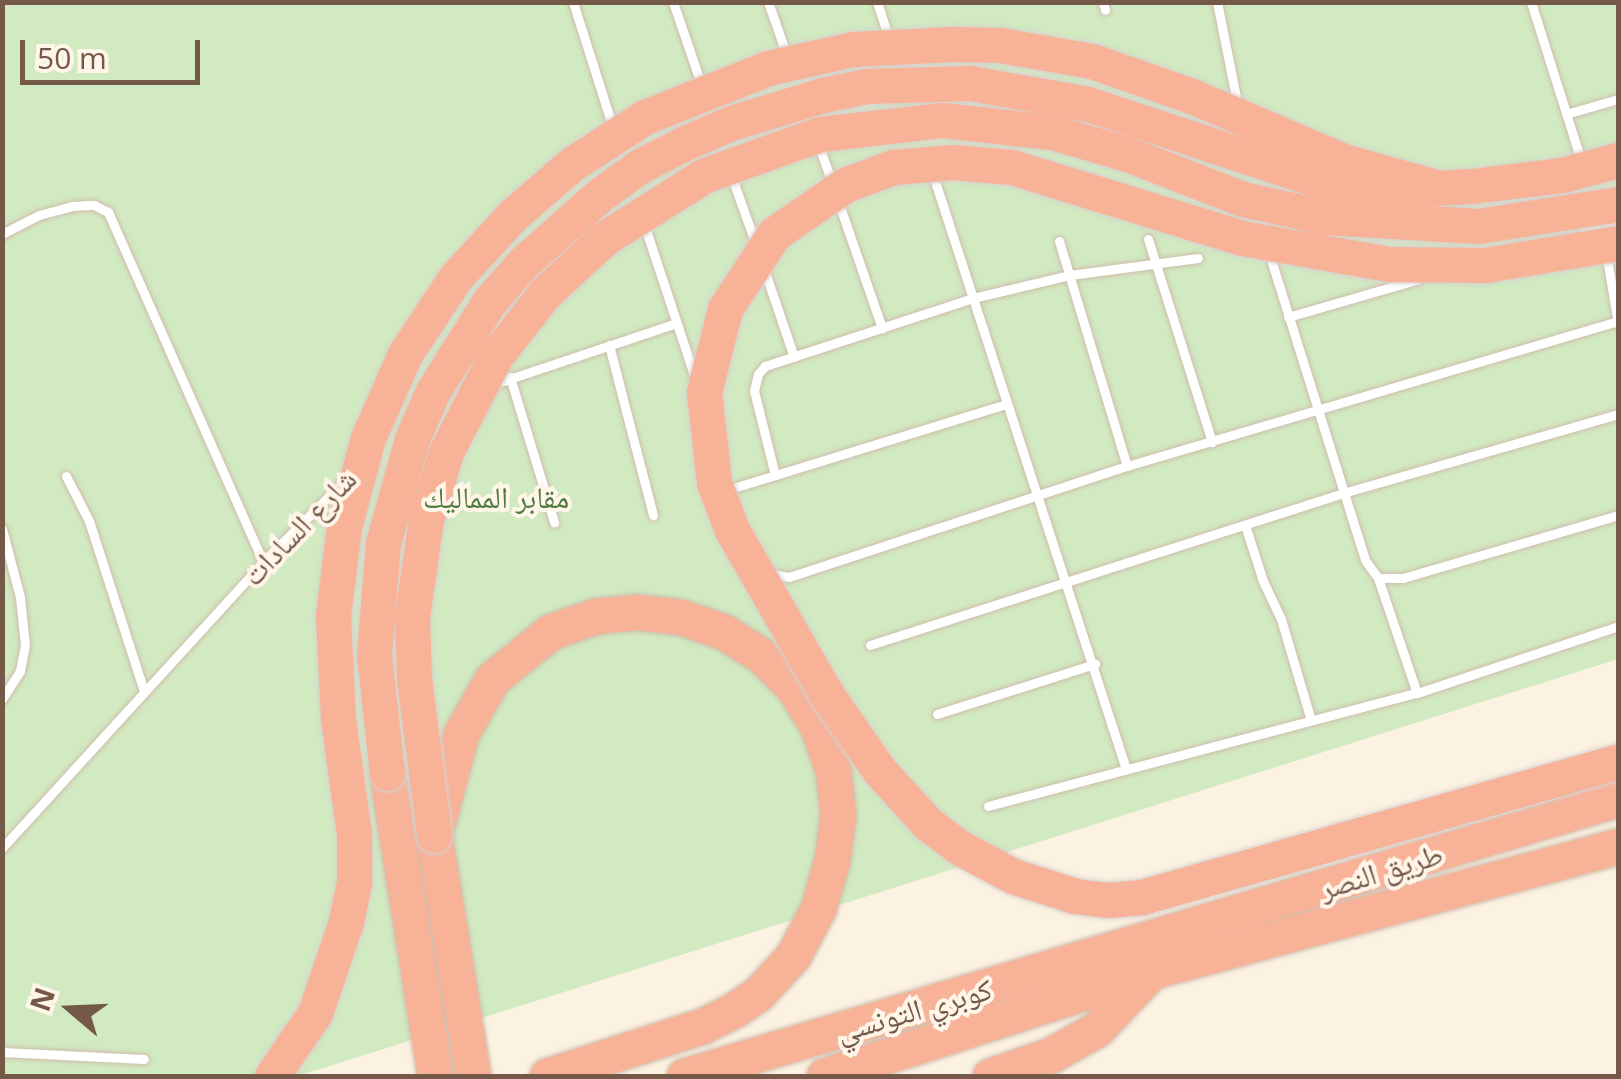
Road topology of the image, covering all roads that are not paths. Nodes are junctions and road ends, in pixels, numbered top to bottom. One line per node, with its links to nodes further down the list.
1 (572, 2): 40 (lane)
2 (673, 2): 18 (lane)
3 (768, 2): 8 (lane)
4 (877, 2): 7 (lane)
5 (1217, 2): 22 (lane)
6 (1534, 3): 15 (lane)
7 (895, 58)
8 (794, 75)
9 (901, 76): 11 (lane)
10 (800, 93): 13 (lane)
11 (907, 95)
12 (1618, 99): 15 (lane)
13 (806, 111)
14 (913, 113): 17 (lane)
15 (1566, 114): 27 (lane)
16 (813, 129): 41 (lane)
17 (919, 132)
18 (717, 133)
19 (925, 150): 37 (lane)
20 (724, 152): 43 (lane)
21 (1618, 160): 23 (highway, bridge)
22 (1250, 170)
23 (1432, 186): 87 (highway, bridge); 88 (highway, bridge)
24 (1254, 188): 25 (lane)
25 (1258, 207)
26 (1618, 222): 27 (lane)
27 (1613, 224): 30 (lane); 39 (lane); 77 (highway, bridge); 81 (highway, bridge)
28 (1262, 226): 38 (lane)
29 (2, 234): 66 (lane)
30 (1564, 238)
31 (1148, 239): 35 (lane)
32 (1059, 241): 36 (lane)
33 (1546, 243): 38 (lane)
34 (1198, 258): 35 (lane)
35 (1156, 262): 36 (lane); 51 (lane)
36 (1070, 275): 37 (lane); 53 (lane)
37 (972, 298): 41 (lane); 46 (lane)
38 (1288, 317): 48 (lane)
39 (1618, 322): 48 (lane)
40 (676, 323): 42 (lane); 56 (lane)
41 (882, 328): 43 (lane)
42 (609, 345): 44 (lane); 60 (lane)
43 (794, 357): 54 (lane)
44 (510, 377): 45 (lane); 62 (lane)
45 (460, 399)
46 (1006, 404): 54 (lane); 58 (lane)
47 (443, 408): 50 (lane)
48 (1316, 412): 51 (lane); 57 (lane)
49 (1618, 414): 57 (lane)
50 (397, 436)
51 (1212, 442): 53 (lane)
52 (384, 446): 66 (lane, شارع السادات)
53 (1128, 466): 58 (lane)
54 (775, 475): 56 (lane)
55 (66, 476): 72 (lane)
56 (730, 489): 59 (lane)
57 (1343, 494): 63 (lane); 67 (lane)
58 (1036, 496): 64 (lane); 68 (lane)
59 (738, 507)
60 (653, 514)
61 (1618, 515): 67 (lane)
62 (554, 522)
63 (1245, 525): 68 (lane); 76 (lane)
64 (746, 526)
65 (2, 529): 74 (lane)
66 (264, 562): 72 (lane, شارع السادات)
67 (1378, 578): 73 (lane)
68 (1064, 583): 70 (lane); 71 (lane)
69 (1618, 626): 73 (lane)
70 (870, 645)
71 (1095, 664): 75 (lane); 78 (lane)
72 (144, 692): 83 (lane, شارع السادات)
73 (1417, 693): 76 (lane)
74 (2, 700)
75 (937, 714)
76 (1310, 720): 78 (lane)
77 (1618, 761)
78 (1126, 770): 80 (lane)
79 (1618, 799): 84 (highway, طريق النصر)
80 (988, 806)
81 (434, 835): 89 (highway); 90 (highway)
82 (1618, 846): 84 (highway, طريق النصر)
83 (2, 848)
84 (1148, 957): 91 (highway, كوبري التونسي); 92 (highway, كوبري التونسي); 93 (highway)
85 (2, 1052): 86 (lane)
86 (144, 1059)
87 (272, 1076)
88 (435, 1076)
89 (473, 1076)
90 (546, 1076)
91 (684, 1076)
92 (824, 1076)
93 (990, 1076)

